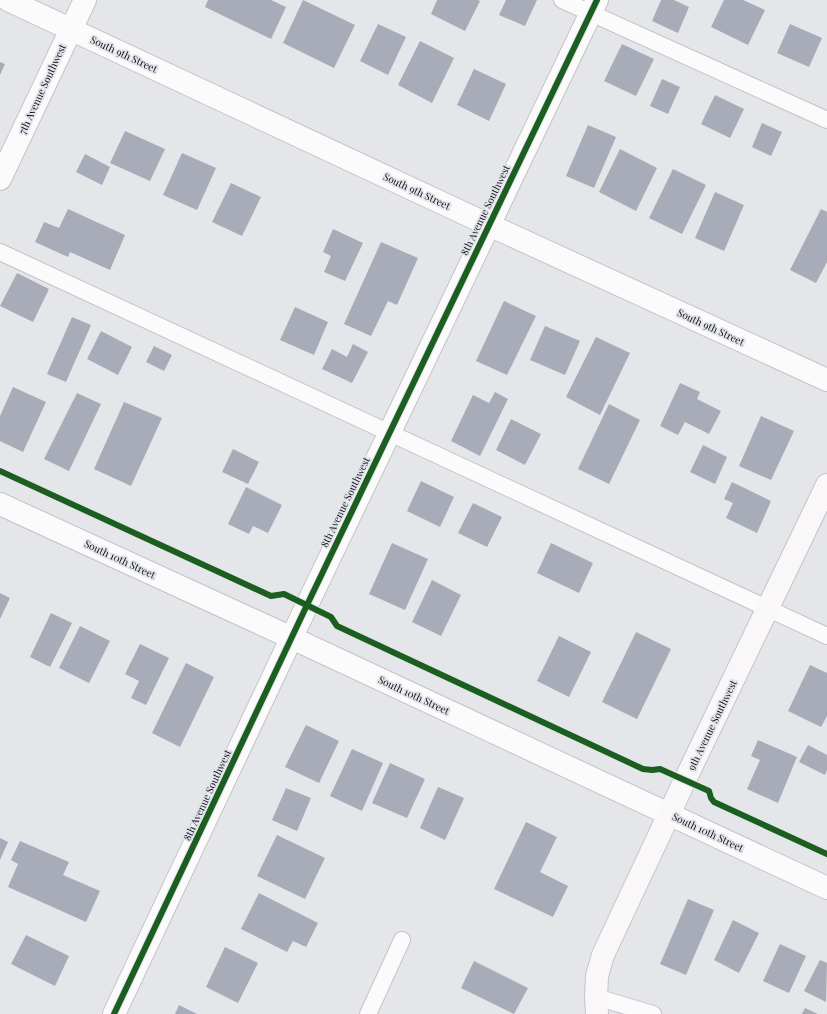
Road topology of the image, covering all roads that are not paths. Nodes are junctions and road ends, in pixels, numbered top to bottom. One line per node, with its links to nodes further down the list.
1 (8, 0): 5 (street, South 9th Street)
2 (85, 0): 5 (street, 7th Avenue Southwest)
3 (562, 0): 4 (lane)
4 (594, 7): 6 (lane); 8 (street, 8th Avenue Southwest)
5 (71, 29): 7 (street, 7th Avenue Southwest); 8 (street, South 9th Street)
6 (827, 120)
7 (0, 179)
8 (489, 225): 10 (street, South 9th Street); 11 (street, 8th Avenue Southwest)
9 (0, 252): 11 (lane)
10 (827, 380)
11 (390, 432): 14 (lane); 16 (street, 8th Avenue Southwest)
12 (827, 485): 14 (street, 9th Avenue Southwest)
13 (0, 504): 16 (street, South 10th Street)
14 (768, 609): 15 (lane); 17 (street, 9th Avenue Southwest)
15 (827, 636)
16 (292, 638): 17 (street, South 10th Street); 21 (street, 8th Avenue Southwest)
17 (669, 814): 18 (street, South 10th Street); 20 (street, 9th Avenue Southwest)
18 (827, 888)
19 (402, 940): 22 (lane)
20 (596, 1005): 23 (lane)
21 (114, 1014)
22 (368, 1014)
23 (653, 1014)

